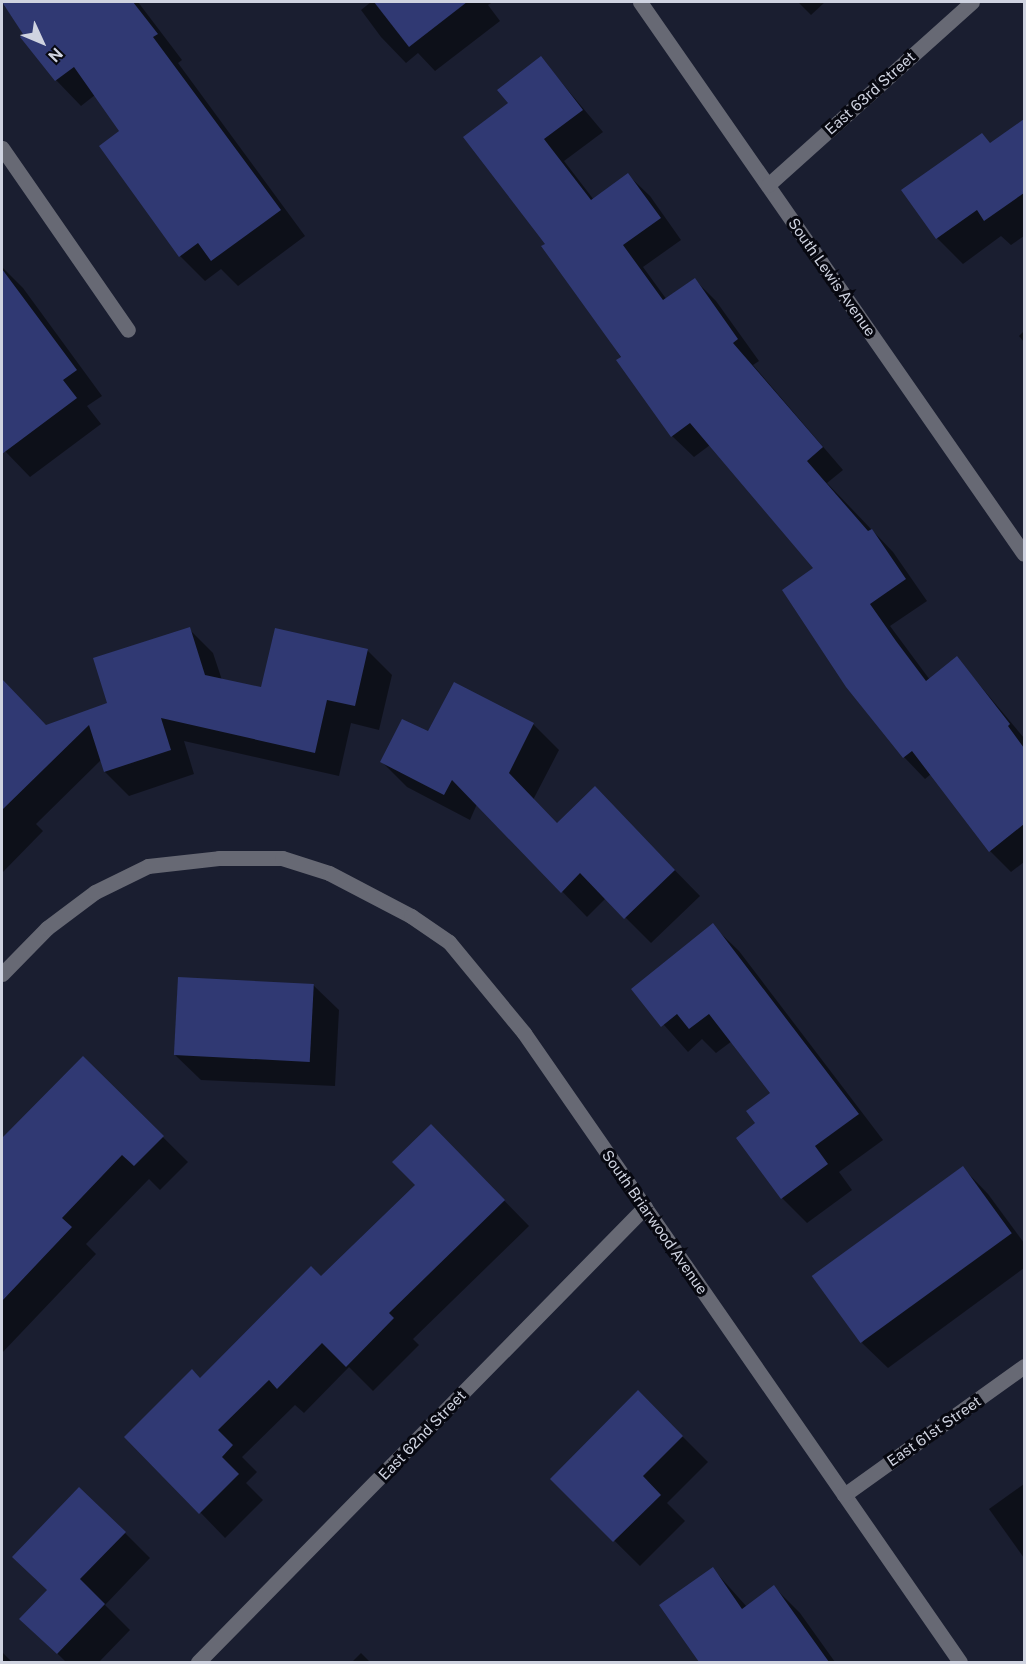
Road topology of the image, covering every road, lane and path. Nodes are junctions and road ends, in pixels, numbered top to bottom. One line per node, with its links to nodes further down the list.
1 (640, 2): 4 (street, South Lewis Avenue)
2 (972, 2): 4 (street, East 63rd Street)
3 (2, 148): 5 (street)
4 (768, 185): 6 (street, South Lewis Avenue)
5 (128, 330)
6 (1024, 554)
7 (2, 974): 8 (street, South Briarwood Avenue)
8 (645, 1207): 10 (street, South Briarwood Avenue); 11 (street, East 62nd Street)
9 (1024, 1366): 10 (street, East 61st Street)
10 (844, 1495): 12 (street, South Briarwood Avenue)
11 (198, 1662)
12 (960, 1662)

